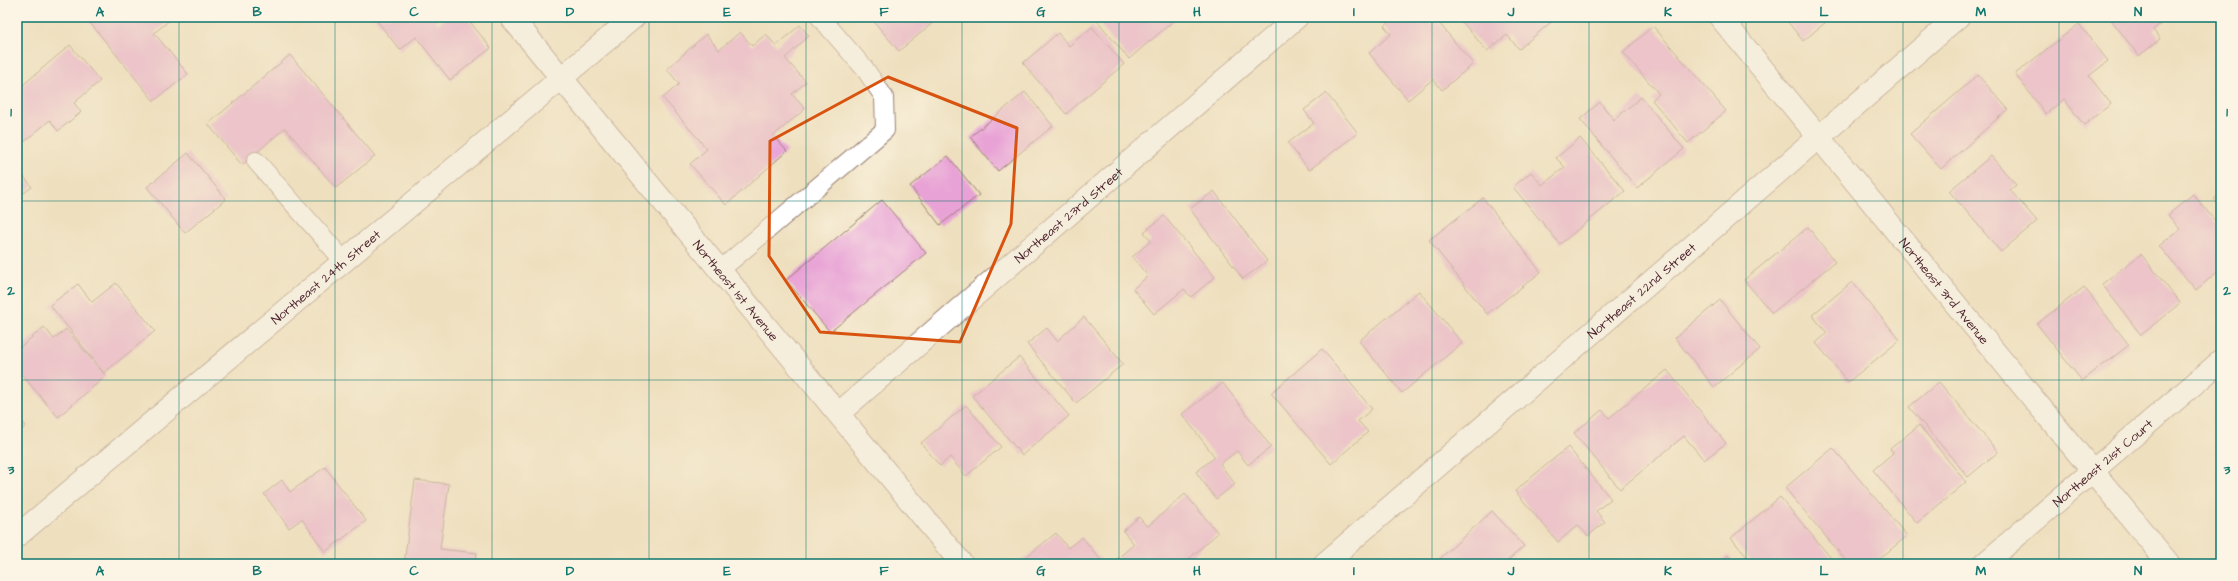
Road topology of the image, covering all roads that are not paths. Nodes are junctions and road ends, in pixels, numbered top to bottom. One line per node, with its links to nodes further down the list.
1 (511, 17): 7 (street, Northeast 1st Avenue)
2 (634, 17): 7 (street, Northeast 24th Street)
3 (820, 17): 11 (lane)
4 (1297, 17): 13 (street, Northeast 23rd Street)
5 (1720, 17): 8 (street, Northeast 3rd Avenue)
6 (1958, 17): 8 (street, Northeast 22nd Street)
7 (563, 78): 10 (street, Northeast 24th Street); 11 (street, Northeast 1st Avenue)
8 (1818, 137): 14 (street, Northeast 3rd Avenue); 17 (street, Northeast 22nd Street)
9 (256, 161): 10 (lane)
10 (344, 260): 15 (street, Northeast 24th Street)
11 (720, 270): 13 (street, Northeast 1st Avenue)
12 (2221, 361): 14 (street, Northeast 21st Court)
13 (839, 414): 16 (street, Northeast 1st Avenue)
14 (2092, 471): 18 (street, Northeast 21st Court); 19 (street, Northeast 3rd Avenue)
15 (17, 536)
16 (962, 564)
17 (1324, 564)
18 (1984, 564)
19 (2169, 564)

